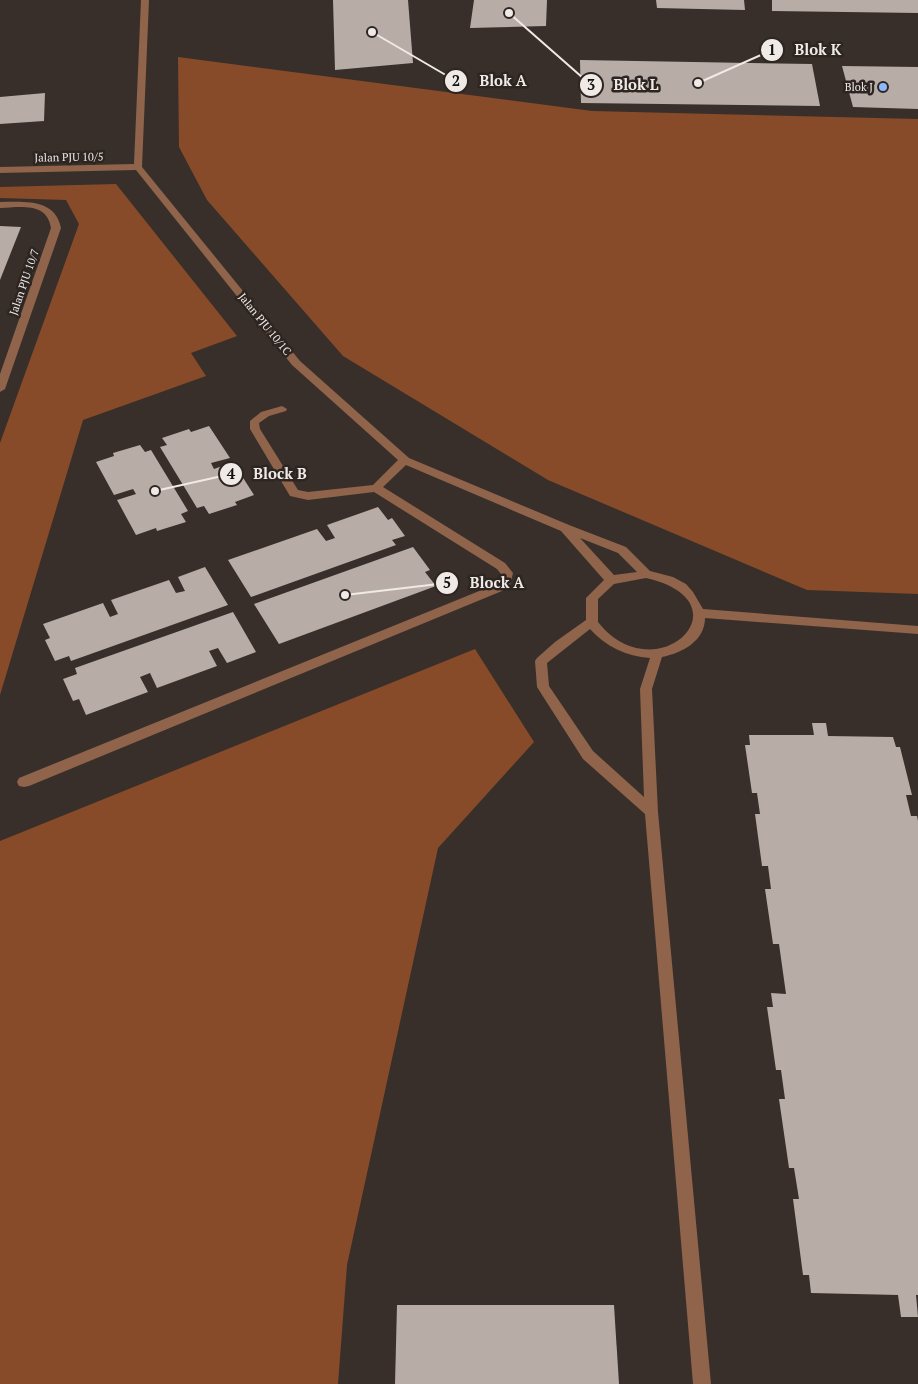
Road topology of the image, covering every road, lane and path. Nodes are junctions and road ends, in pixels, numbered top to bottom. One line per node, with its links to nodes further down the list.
1 (145, 0): 2 (street)
2 (138, 167): 3 (street, Jalan PJU 10/5); 7 (street, Jalan PJU 10/1C)
3 (0, 170)
4 (0, 204): 5 (street, Jalan PJU 10/7)
5 (0, 389)
6 (282, 409): 8 (street)
7 (405, 460): 8 (street); 9 (street, Jalan PJU 10/1C)
8 (376, 488): 16 (street)
9 (565, 528): 10 (street, Jalan PJU 10/1C); 11 (street, Jalan PJU 10/1C)
10 (646, 574): 11 (street); 12 (street)
11 (611, 580): 13 (street)
12 (700, 612): 14 (street); 15 (street)
13 (592, 622): 15 (street); 17 (street)
14 (918, 630)
15 (657, 654): 17 (street)
16 (24, 782)
17 (651, 812): 18 (street)
18 (702, 1384)

